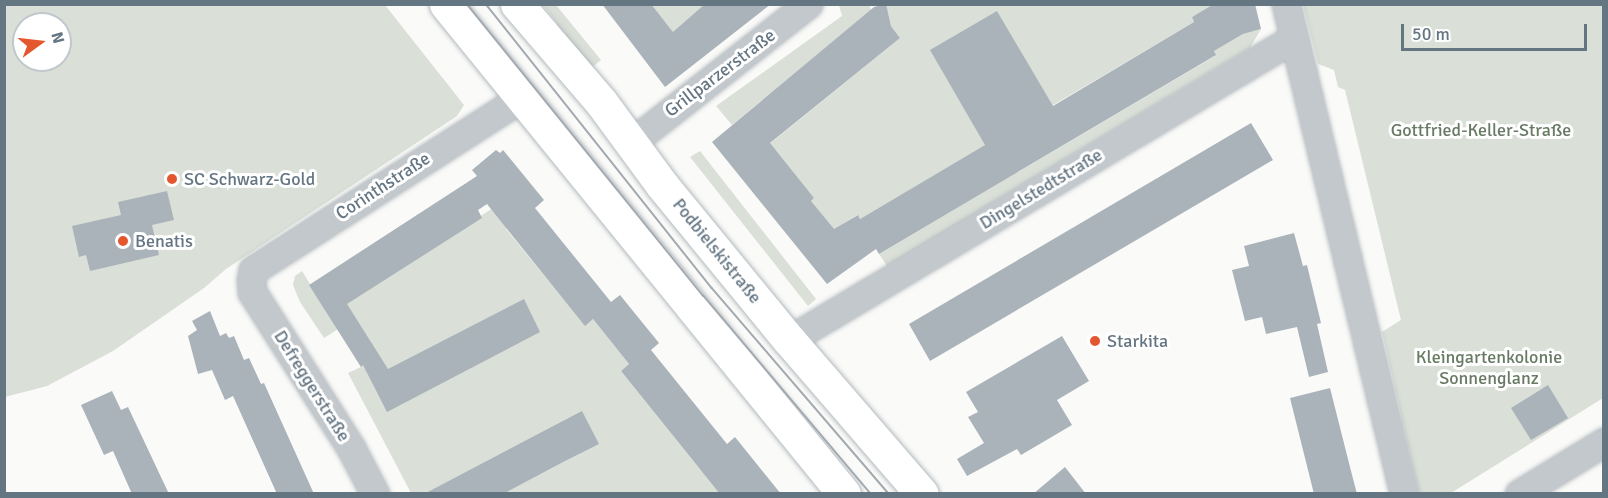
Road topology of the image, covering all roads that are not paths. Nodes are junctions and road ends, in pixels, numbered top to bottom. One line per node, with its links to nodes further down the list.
1 (446, 4): 6 (main road)
2 (517, 4): 7 (main road, Podbielskistraße)
3 (808, 4): 7 (street, Grillparzerstraße)
4 (1286, 4): 5 (street)
5 (1294, 38): 9 (street, Dingelstedtstraße); 14 (street)
6 (522, 97): 8 (street, Corinthstraße); 12 (main road)
7 (632, 142): 9 (main road, Podbielskistraße)
8 (251, 279): 11 (street, Defreggerstraße)
9 (789, 340): 13 (main road, Podbielskistraße)
10 (1604, 442): 15 (street)
11 (375, 494)
12 (844, 494)
13 (922, 494)
14 (1404, 494)
15 (1519, 494)

